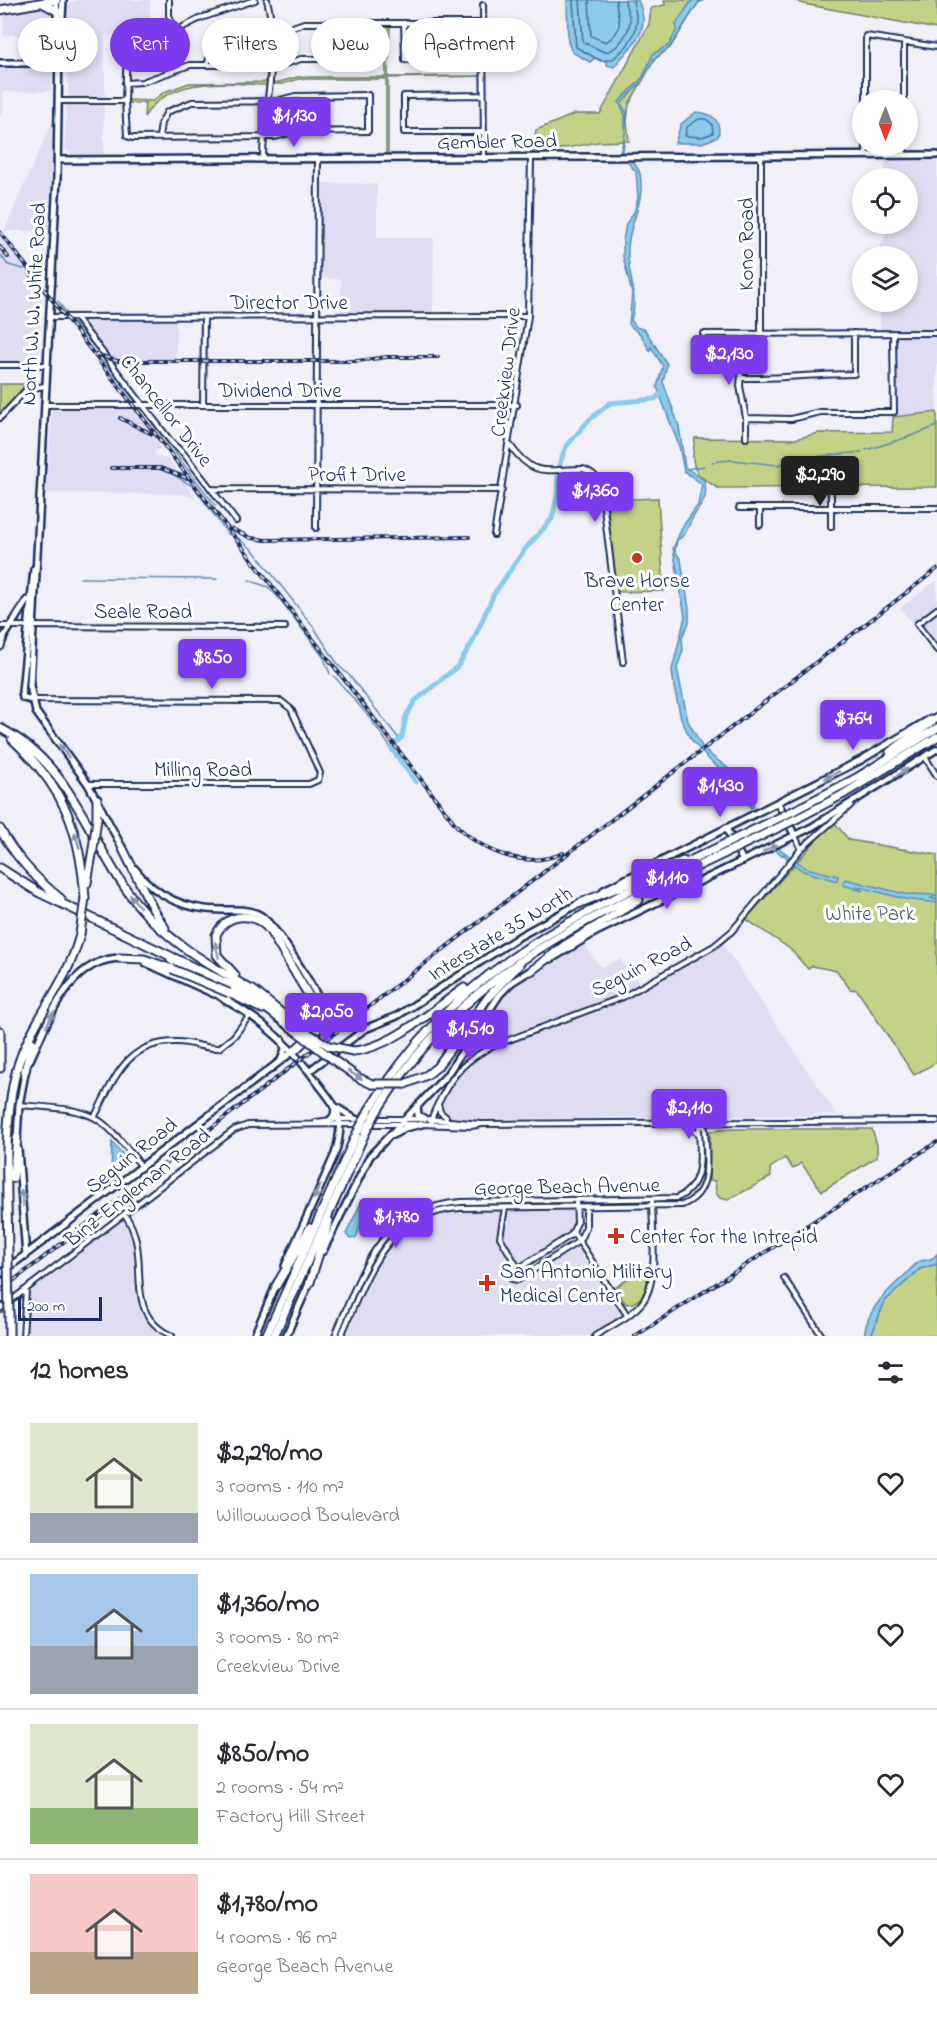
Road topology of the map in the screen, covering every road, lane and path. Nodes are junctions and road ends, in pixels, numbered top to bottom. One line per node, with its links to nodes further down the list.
1 (59, 0): 5 (highway); 8 (main road, North W. W. White Road); 10 (main road, North W. W. White Road)
2 (169, 0): 11 (street)
3 (255, 0): 14 (street)
4 (267, 0): 12 (street)
5 (42, 4): 7 (highway); 8 (highway)
6 (483, 5): 13 (street)
7 (0, 10)
8 (57, 11): 9 (main road, North W. W. White Road)
9 (57, 18)
10 (59, 18)
11 (170, 18)
12 (270, 18)
13 (483, 18)
14 (190, 23)
15 (904, 42): 16 (street); 25 (street); 26 (street)
16 (937, 47)
17 (0, 63): 18 (main road)
18 (18, 63)
19 (202, 65): 24 (street)
20 (59, 72): 28 (main road, North W. W. White Road)
21 (125, 72): 24 (street)
22 (271, 72): 30 (street)
23 (483, 72): 27 (street)
24 (125, 84): 29 (street)
25 (866, 90)
26 (904, 90)
27 (483, 95): 31 (street); 31 (street)
28 (58, 101): 29 (street); 42 (main road, North W. W. White Road)
29 (125, 101): 32 (street)
30 (266, 101): 32 (street); 33 (street); 33 (street)
31 (483, 132): 41 (street)
32 (159, 138): 33 (street)
33 (263, 138): 39 (street)
34 (852, 155): 37 (main road, Gembler Road)
35 (918, 155): 36 (main road, Gembler Road)
36 (937, 155)
37 (761, 156): 38 (main road, Gembler Road); 48 (street, Kono Road)
38 (531, 158): 41 (main road, Gembler Road); 43 (street, Creekview Drive)
39 (263, 159): 40 (main road, Gembler Road); 42 (main road, Gembler Road)
40 (318, 159): 41 (main road, Gembler Road); 47 (street)
41 (484, 159)
42 (58, 160): 44 (main road, North W. W. White Road)
43 (528, 316): 47 (street, Director Drive); 64 (street, Creekview Drive)
44 (49, 317): 45 (street, Director Drive); 57 (main road, North W. W. White Road)
45 (76, 317): 46 (street, Director Drive); 61 (street, Chancellor Drive)
46 (204, 317): 47 (street, Director Drive); 62 (street)
47 (317, 317): 63 (street)
48 (760, 333): 49 (street); 54 (street)
49 (808, 333): 50 (street); 55 (street)
50 (854, 333): 51 (street); 58 (street)
51 (893, 333): 52 (street); 66 (street)
52 (937, 333)
53 (703, 334): 54 (street)
54 (744, 334): 58 (street)
55 (810, 339)
56 (0, 365): 57 (street)
57 (46, 365): 59 (main road, North W. W. White Road)
58 (742, 378): 66 (street)
59 (45, 386): 60 (main road, North W. W. White Road); 65 (street)
60 (44, 405): 61 (street, Dividend Drive); 84 (main road, North W. W. White Road)
61 (142, 405): 62 (street, Dividend Drive); 70 (street, Chancellor Drive)
62 (203, 405): 63 (street, Dividend Drive)
63 (316, 405): 64 (street, Dividend Drive); 71 (street)
64 (517, 405): 68 (street, Creekview Drive)
65 (0, 418)
66 (746, 418): 67 (street)
67 (746, 438)
68 (509, 445): 72 (street); 93 (street, Creekview Drive)
69 (831, 488): 75 (street)
70 (211, 489): 71 (street, Profit Drive); 78 (street, Chancellor Drive)
71 (316, 489): 72 (street, Profit Drive); 82 (street)
72 (502, 490): 77 (street)
73 (739, 508): 74 (street)
74 (760, 508): 75 (street); 80 (street)
75 (831, 508): 76 (street); 81 (street)
76 (937, 508)
77 (497, 520): 79 (street); 83 (street)
78 (237, 521)
79 (505, 522)
80 (760, 525)
81 (831, 527)
82 (316, 528)
83 (494, 534)
84 (35, 567): 85 (main road, North W. W. White Road); 89 (main road, North W. W. White Road)
85 (30, 593): 88 (main road, North W. W. White Road); 89 (main road, North W. W. White Road)
86 (937, 609): 92 (street)
87 (0, 626): 88 (street, Seale Road)
88 (13, 626): 89 (street, Seale Road); 91 (main road, North W. W. White Road)
89 (31, 626): 90 (street, Seale Road); 94 (main road, North W. W. White Road)
90 (285, 627)
91 (1, 642)
92 (937, 650)
93 (623, 662)
94 (32, 700): 104 (main road, North W. W. White Road, one-way to 94); 104 (street, Milling Road)
95 (937, 717): 105 (highway); 108 (main road, Interstate 35 North, one-way to 108)
96 (937, 728): 105 (highway)
97 (0, 729): 120 (highway, one-way to 97); 123 (highway, one-way to 97)
98 (937, 737): 102 (highway)
99 (937, 742): 102 (highway)
100 (937, 749): 101 (main road)
101 (925, 757): 103 (street); 106 (main road, one-way to 101)
102 (894, 764): 109 (highway)
103 (937, 776)
104 (88, 784): 107 (main road, North W. W. White Road)
105 (838, 788): 109 (highway)
106 (864, 795): 112 (main road); 116 (street, Seguin Road)
107 (97, 799): 115 (main road, North W. W. White Road); 120 (highway, bridge)
108 (778, 803): 110 (main road, Interstate 35 North); 112 (main road)
109 (796, 814): 113 (highway, bridge)
110 (726, 828): 117 (main road); 121 (main road, Interstate 35 North)
111 (0, 829): 122 (highway)
112 (795, 836): 116 (street); 117 (main road, one-way to 112)
113 (732, 845): 114 (highway); 119 (highway)
114 (716, 848): 121 (highway); 128 (highway)
115 (123, 849): 123 (highway); 139 (main road, Seguin Road)
116 (801, 849): 138 (street, Seguin Road)
117 (743, 861): 127 (main road)
118 (0, 868): 122 (highway)
119 (662, 884): 125 (highway); 127 (highway)
120 (84, 898): 133 (highway, bridge)
121 (578, 904): 143 (main road, Interstate 35 North)
122 (77, 910): 124 (highway)
123 (176, 942): 129 (highway)
124 (149, 945): 130 (highway); 132 (highway)
125 (530, 952): 135 (highway, one-way to 125, bridge); 148 (highway)
126 (119, 957): 130 (main road); 130 (highway, bridge); 142 (main road, one-way to 126)
127 (531, 970): 134 (main road)
128 (477, 982): 135 (highway, bridge); 148 (highway)
129 (255, 992): 135 (highway); 139 (highway, one-way to 139)
130 (228, 997): 131 (main road); 132 (highway)
131 (250, 1015): 137 (main road); 149 (street)
132 (282, 1019): 135 (highway)
133 (39, 1022): 142 (highway); 175 (highway)
134 (477, 1028): 138 (street); 147 (main road)
135 (298, 1029)
136 (0, 1031): 141 (highway)
137 (282, 1039): 139 (main road); 140 (main road)
138 (493, 1046): 144 (street, Seguin Road)
139 (294, 1051): 140 (main road, Seguin Road); 143 (main road)
140 (280, 1061): 166 (main road, Seguin Road)
141 (0, 1068)
142 (25, 1071): 145 (main road)
143 (309, 1071): 146 (main road)
144 (438, 1103): 151 (street); 154 (street, Seguin Road)
145 (19, 1105): 149 (street); 163 (main road)
146 (334, 1106): 150 (main road); 152 (main road); 156 (main road)
147 (417, 1106): 153 (main road); 154 (main road)
148 (373, 1110): 161 (highway, bridge)
149 (95, 1116): 166 (street)
150 (355, 1119): 153 (street, Binz-Engleman Road); 156 (street, Binz-Engleman Road)
151 (448, 1119): 154 (street, Binz-Engleman Road); 160 (street, Binz-Engleman Road)
152 (330, 1120): 156 (street, Binz-Engleman Road); 159 (street, Binz-Engleman Road)
153 (402, 1121): 154 (street, Binz-Engleman Road); 156 (street, Binz-Engleman Road); 165 (main road)
154 (427, 1121): 160 (street, Binz-Engleman Road); 165 (main road)
155 (937, 1121): 158 (street, Binz-Engleman Road)
156 (339, 1122): 159 (street, Binz-Engleman Road); 187 (main road, one-way to 187)
157 (681, 1123): 158 (street, Binz-Engleman Road); 160 (street, Binz-Engleman Road); 162 (street)
158 (702, 1123): 162 (street, George Beach Avenue); 173 (street, George Beach Avenue)
159 (304, 1124): 176 (street, Binz-Engleman Road)
160 (482, 1124)
161 (361, 1133): 164 (highway); 167 (highway)
162 (699, 1136): 170 (street, George Beach Avenue)
163 (17, 1138): 175 (highway); 179 (main road, one-way to 163)
164 (360, 1143): 186 (highway); 196 (highway)
165 (369, 1156): 186 (main road)
166 (142, 1168): 180 (main road, Seguin Road)
167 (327, 1197): 187 (highway); 195 (highway)
168 (576, 1201): 169 (street, George Beach Avenue); 171 (street); 198 (street, George Beach Avenue)
169 (586, 1201): 170 (street, George Beach Avenue); 172 (street)
170 (652, 1201): 173 (street)
171 (577, 1207): 172 (street, George Beach Avenue); 174 (street, George Beach Avenue); 177 (street)
172 (586, 1207): 173 (street, George Beach Avenue); 178 (street)
173 (652, 1207): 190 (street)
174 (505, 1208): 182 (street); 199 (street, George Beach Avenue)
175 (8, 1213): 191 (highway, bridge)
176 (124, 1215): 188 (street, Binz-Engleman Road); 193 (street)
177 (573, 1232): 178 (street); 182 (street)
178 (579, 1241): 184 (street); 190 (street)
179 (25, 1243): 180 (main road); 181 (main road)
180 (39, 1247): 181 (main road, Seguin Road)
181 (26, 1256): 183 (main road, Seguin Road)
182 (518, 1269): 184 (street); 184 (street)
183 (0, 1274)
184 (523, 1277)
185 (784, 1278): 201 (street)
186 (310, 1282): 197 (main road)
187 (276, 1286): 194 (main road)
188 (26, 1290): 189 (street, Binz-Engleman Road); 192 (street)
189 (0, 1309)
190 (627, 1315): 200 (street)
191 (9, 1336)
192 (23, 1336)
193 (172, 1336)
194 (254, 1336)
195 (266, 1336)
196 (274, 1336)
197 (286, 1336)
198 (335, 1336)
199 (341, 1336)
200 (595, 1336)
201 (822, 1336)

